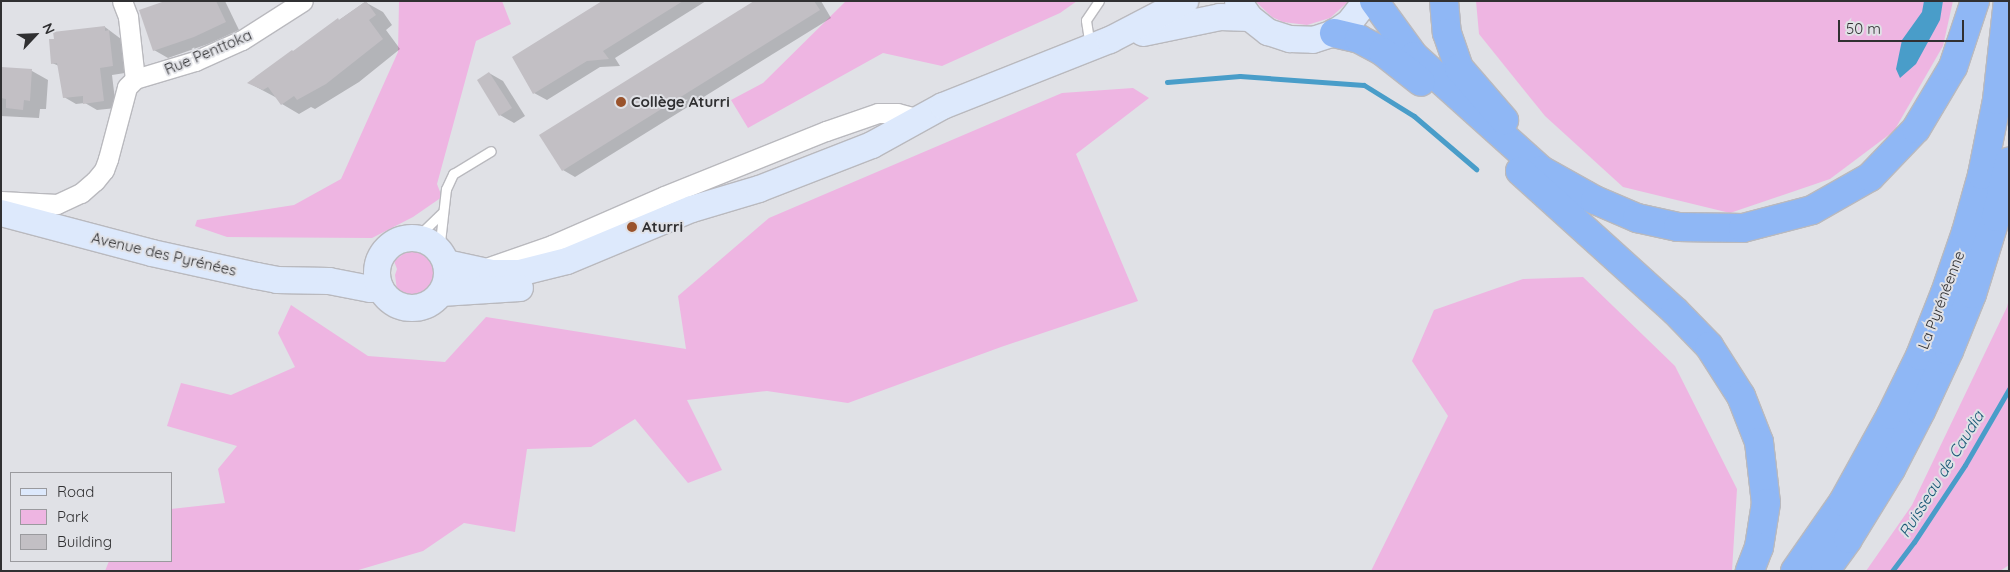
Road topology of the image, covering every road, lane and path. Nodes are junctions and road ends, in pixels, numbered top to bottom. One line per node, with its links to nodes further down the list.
1 (122, 1): 13 (street)
2 (303, 1): 13 (street, Rue Penttoka)
3 (1099, 1): 12 (lane)
4 (1185, 1): 12 (main road)
5 (1366, 1): 11 (main road)
6 (1374, 1): 18 (highway)
7 (1444, 1): 18 (highway)
8 (1975, 1): 18 (highway)
9 (2008, 1): 30 (highway, La Pyrénéenne)
10 (1244, 10): 11 (main road); 12 (main road)
11 (1334, 33): 29 (highway)
12 (1101, 44): 14 (main road)
13 (135, 79): 19 (street)
14 (919, 119): 17 (main road); 25 (street)
15 (491, 151): 21 (lane)
16 (2009, 162): 31 (highway, La Pyrénéenne)
17 (759, 189): 25 (main road); 28 (main road)
18 (1595, 200)
19 (1, 202)
20 (1, 213): 26 (main road, Avenue des Pyrénées)
21 (442, 213): 22 (lane); 23 (lane)
22 (416, 238): 23 (main road); 24 (main road)
23 (442, 257): 25 (main road); 28 (main road)
24 (379, 259): 26 (main road, Avenue des Pyrénées); 27 (main road)
25 (477, 270)
26 (328, 281): 27 (main road, Avenue des Pyrénées)
27 (380, 288): 28 (main road)
28 (441, 293)
29 (1750, 571)
30 (1795, 571)
31 (1825, 571)

